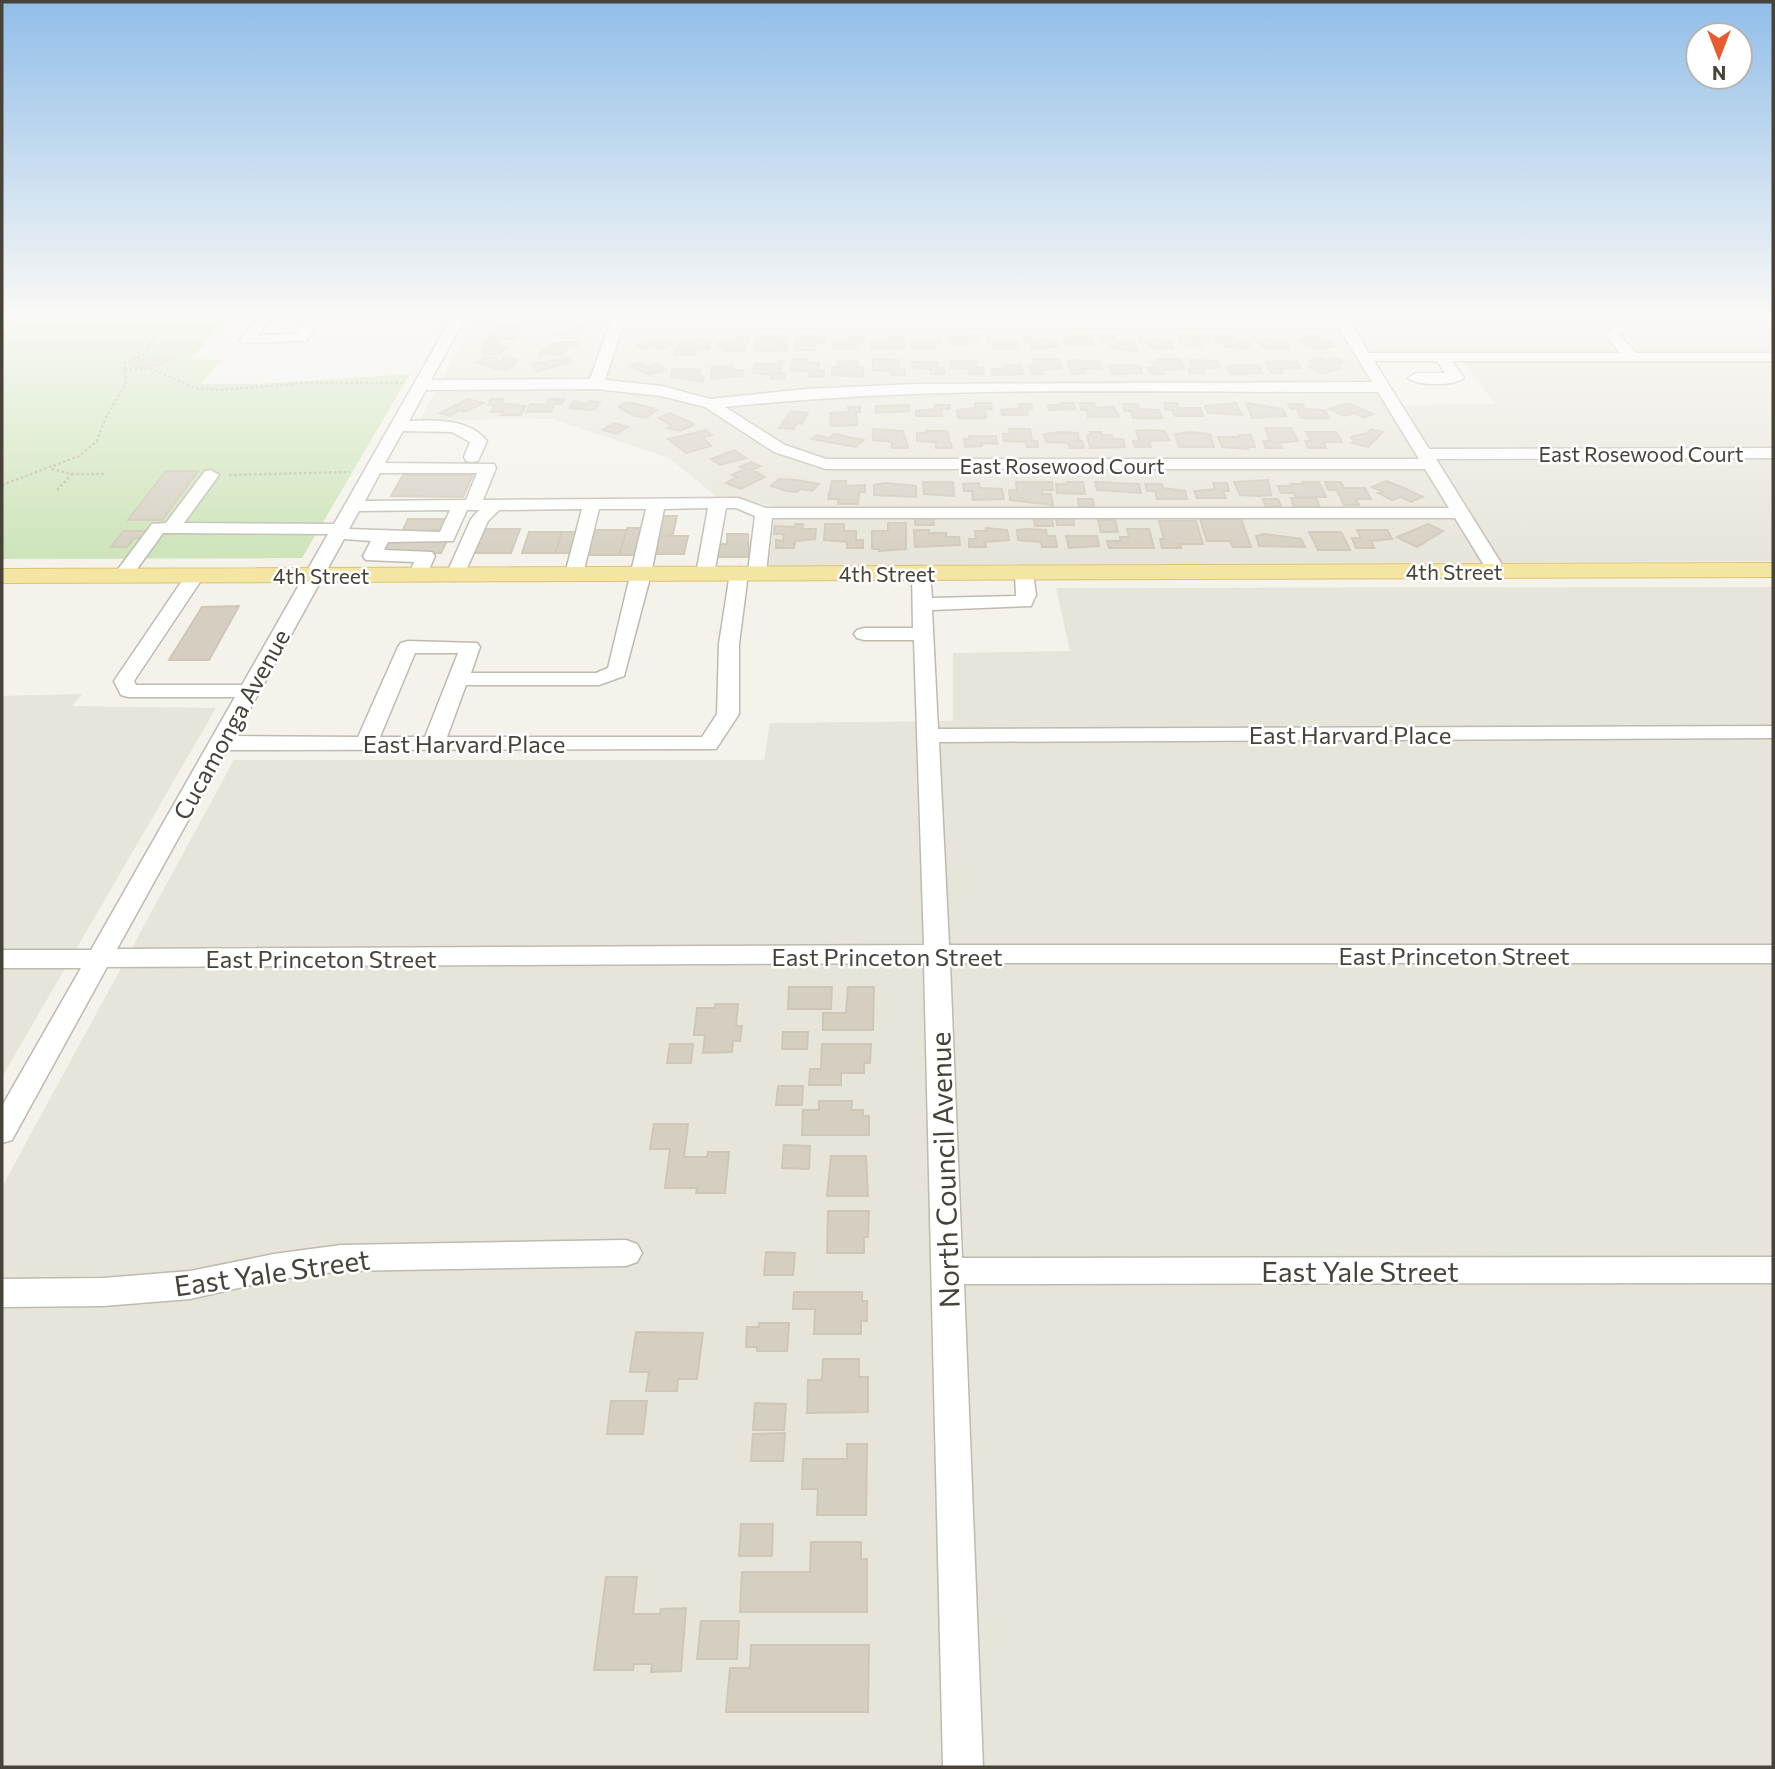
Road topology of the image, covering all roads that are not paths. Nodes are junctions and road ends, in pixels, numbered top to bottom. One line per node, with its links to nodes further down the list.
1 (408, 398): 6 (street, Cucamonga Avenue)
2 (686, 398): 5 (street)
3 (772, 398): 5 (street)
4 (1389, 398): 9 (street)
5 (710, 404): 9 (street, East Rosewood Court)
6 (398, 426): 8 (street); 10 (street, Cucamonga Avenue)
7 (1773, 453): 9 (street, East Rosewood Court)
8 (472, 457)
9 (1427, 459): 19 (street)
10 (364, 470): 14 (street); 17 (street, Cucamonga Avenue)
11 (211, 475): 20 (street)
12 (656, 504): 13 (street); 16 (street); 31 (street)
13 (718, 504): 18 (street); 28 (street)
14 (467, 505): 15 (street); 17 (street); 22 (street)
15 (494, 505): 16 (street); 32 (street)
16 (592, 505): 30 (street)
17 (353, 506): 21 (street, Cucamonga Avenue)
18 (764, 513): 19 (street); 29 (street)
19 (1461, 513): 25 (street)
20 (171, 528): 21 (street); 34 (street)
21 (339, 531): 22 (street); 36 (street, Cucamonga Avenue)
22 (382, 537): 23 (street)
23 (384, 565): 32 (main road, 4th Street); 36 (main road, 4th Street)
24 (1773, 570): 25 (main road, 4th Street)
25 (1497, 571): 27 (main road, 4th Street)
26 (921, 572): 27 (main road, 4th Street); 29 (main road, 4th Street); 37 (street, North Council Avenue)
27 (1024, 572): 37 (street)
28 (705, 573): 29 (main road, 4th Street); 31 (main road, 4th Street)
29 (748, 573): 46 (street, East Harvard Place)
30 (574, 574): 31 (main road, 4th Street); 32 (main road, 4th Street)
31 (642, 574): 40 (street)
32 (455, 575)
33 (2, 576): 34 (main road, 4th Street)
34 (122, 576): 35 (main road, 4th Street)
35 (195, 576): 36 (main road, 4th Street); 41 (street)
36 (314, 576): 41 (street, Cucamonga Avenue)
37 (922, 604): 39 (street, North Council Avenue)
38 (864, 634): 39 (street)
39 (923, 634): 43 (street, North Council Avenue)
40 (458, 679): 45 (street); 46 (street)
41 (249, 691): 44 (street, Cucamonga Avenue)
42 (1773, 732): 43 (street, East Harvard Place)
43 (926, 736): 48 (street, North Council Avenue)
44 (220, 743): 45 (street, East Harvard Place); 50 (street, Cucamonga Avenue)
45 (366, 743): 46 (street, East Harvard Place)
46 (434, 743)
47 (1773, 954): 48 (street, East Princeton Street)
48 (937, 955): 50 (street, East Princeton Street); 54 (street, North Council Avenue)
49 (2, 959): 50 (street, East Princeton Street)
50 (101, 959): 51 (street, Cucamonga Avenue)
51 (2, 1132)
52 (626, 1253): 55 (street, East Yale Street)
53 (1773, 1270): 54 (street, East Yale Street)
54 (947, 1271): 56 (street, North Council Avenue)
55 (2, 1293)
56 (963, 1767)

